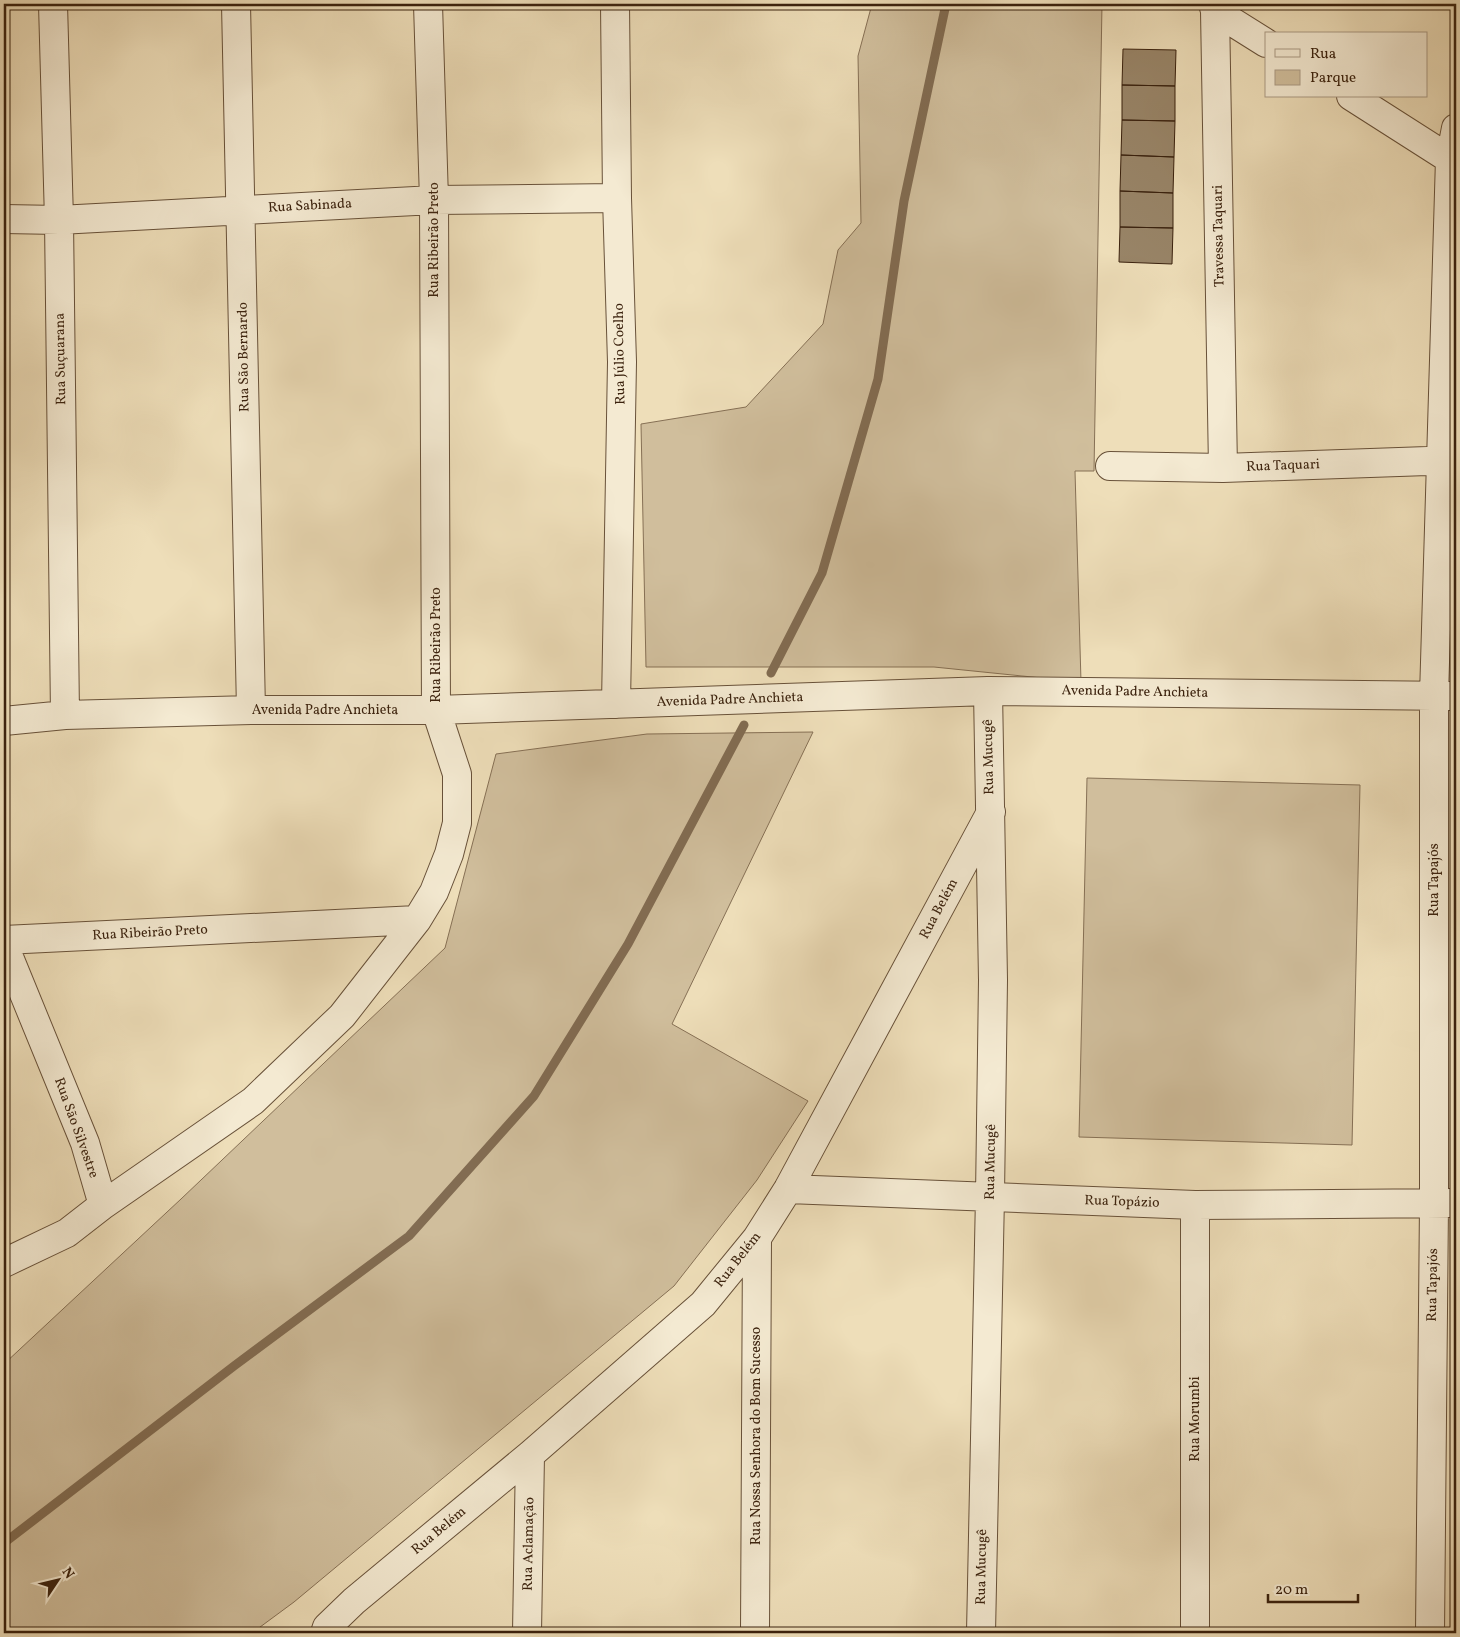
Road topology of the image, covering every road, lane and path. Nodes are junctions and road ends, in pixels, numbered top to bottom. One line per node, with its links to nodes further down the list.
1 (52, 4): 14 (street, Rua Suçuarana)
2 (236, 4): 12 (street, Rua São Bernardo)
3 (428, 4): 11 (street, Rua Ribeirão Preto)
4 (615, 4): 10 (street, Rua Júlio Coelho)
5 (1214, 7): 6 (street); 17 (street, Travessa Taquari)
6 (1265, 42)
7 (1354, 98): 9 (street)
8 (1456, 128): 9 (street, Rua Tapajós)
9 (1453, 161): 15 (street, Rua Tapajós)
10 (617, 198): 11 (street, Rua Sabinada); 20 (street, Rua Júlio Coelho)
11 (434, 200): 12 (street, Rua Sabinada); 22 (street, Rua Ribeirão Preto)
12 (241, 209): 14 (street, Rua Sabinada); 21 (street, Rua São Bernardo)
13 (4, 220): 14 (street, Rua Sabinada)
14 (59, 220): 23 (street, Rua Suçuarana)
15 (1449, 460): 17 (street, Rua Taquari); 19 (street, Rua Tapajós)
16 (1110, 466): 17 (street, Rua Taquari)
17 (1223, 468)
18 (988, 691): 19 (street, Avenida Padre Anchieta); 20 (street, Avenida Padre Anchieta); 25 (street, Rua Mucugê)
19 (1445, 696): 31 (street, Rua Tapajós)
20 (616, 704): 22 (street, Avenida Padre Anchieta)
21 (251, 710): 22 (street, Avenida Padre Anchieta); 23 (street, Avenida Padre Anchieta)
22 (436, 710): 26 (street, Rua Ribeirão Preto)
23 (65, 715): 24 (street, Avenida Padre Anchieta)
24 (4, 721)
25 (991, 812): 29 (street, Rua Belém); 30 (street, Rua Mucugê)
26 (417, 920): 27 (street, Rua Ribeirão Preto); 33 (street)
27 (4, 940)
28 (4, 945): 33 (street, Rua São Silvestre)
29 (788, 1190): 30 (street, Rua Topázio); 34 (street, Rua Belém)
30 (990, 1196): 32 (street, Rua Topázio); 40 (street, Rua Mucugê)
31 (1445, 1203): 32 (street, Rua Topázio); 42 (street, Rua Tapajós)
32 (1196, 1205): 41 (street, Rua Morumbi)
33 (104, 1206): 35 (street)
34 (757, 1238): 36 (street, Rua Belém); 39 (street, Rua Nossa Senhora do Bom Sucesso)
35 (4, 1263)
36 (530, 1455): 37 (street, Rua Belém); 38 (street, Rua Aclamação)
37 (325, 1633)
38 (527, 1633)
39 (755, 1633)
40 (981, 1633)
41 (1195, 1633)
42 (1430, 1633)

